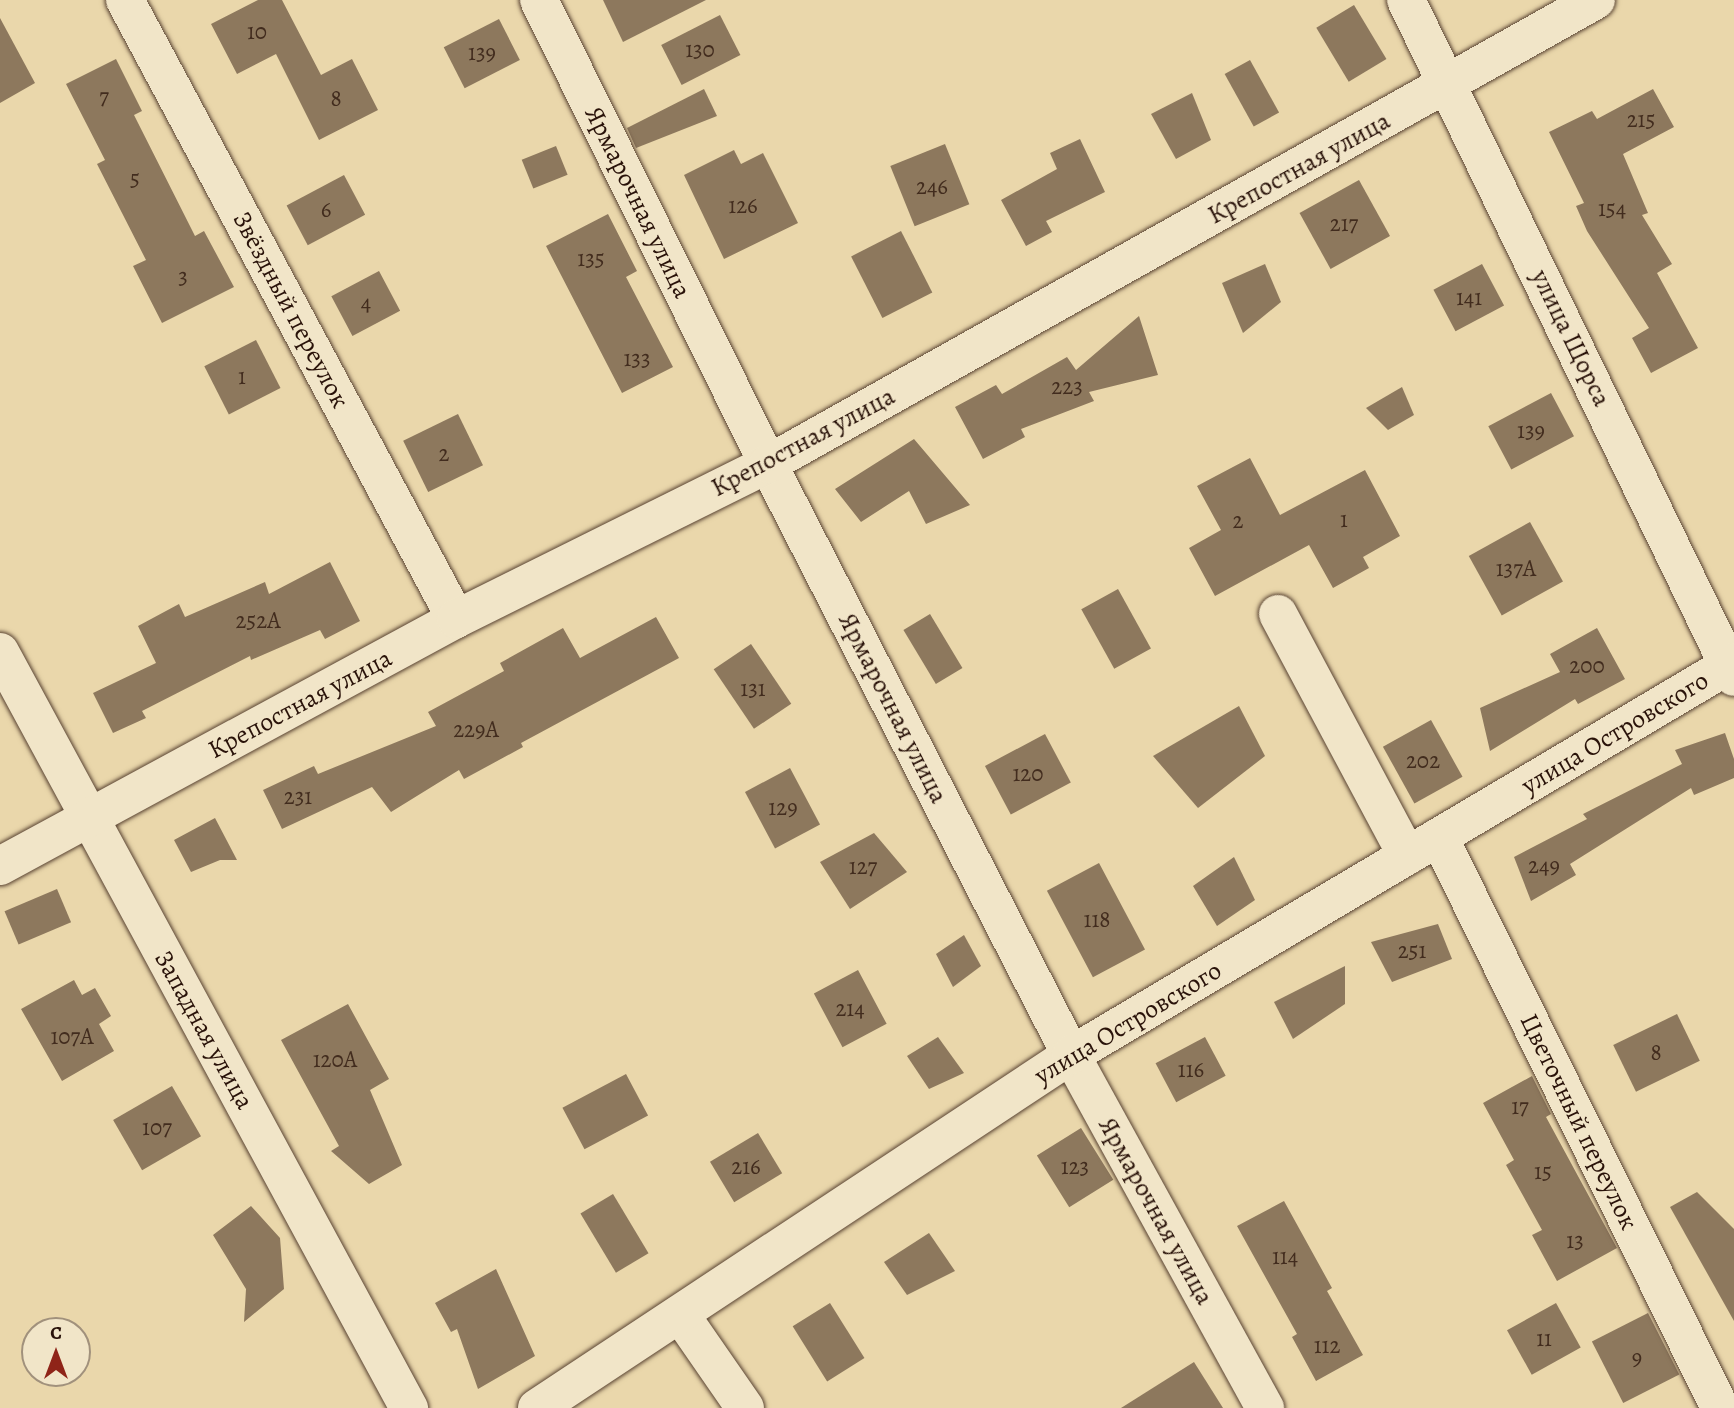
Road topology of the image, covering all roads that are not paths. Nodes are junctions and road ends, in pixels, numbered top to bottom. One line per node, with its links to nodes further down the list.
1 (125, 0): 8 (street, Звёздный переулок)
2 (539, 0): 6 (street, Ярмарочная улица)
3 (1406, 0): 5 (street, улица Щорса)
4 (1596, 0): 5 (street, Крепостная улица)
5 (1450, 84): 6 (street, Крепостная улица); 10 (street, улица Щорса)
6 (768, 464): 8 (street, Крепостная улица); 15 (street, Ярмарочная улица)
7 (1278, 614): 13 (street)
8 (456, 619): 11 (street, Крепостная улица)
9 (0, 652): 11 (street, Западная улица)
10 (1732, 668): 12 (street, улица Островского)
11 (89, 818): 14 (street, Крепостная улица); 17 (street, Западная улица)
12 (1439, 836): 13 (street, улица Островского); 21 (street, Цветочный переулок)
13 (1407, 856): 15 (street, улица Островского)
14 (0, 866)
15 (1071, 1055): 16 (street, улица Островского); 20 (street, Ярмарочная улица)
16 (680, 1314): 18 (street, улица Островского); 19 (street)
17 (410, 1408)
18 (537, 1408)
19 (745, 1408)
20 (1265, 1408)
21 (1720, 1408)

